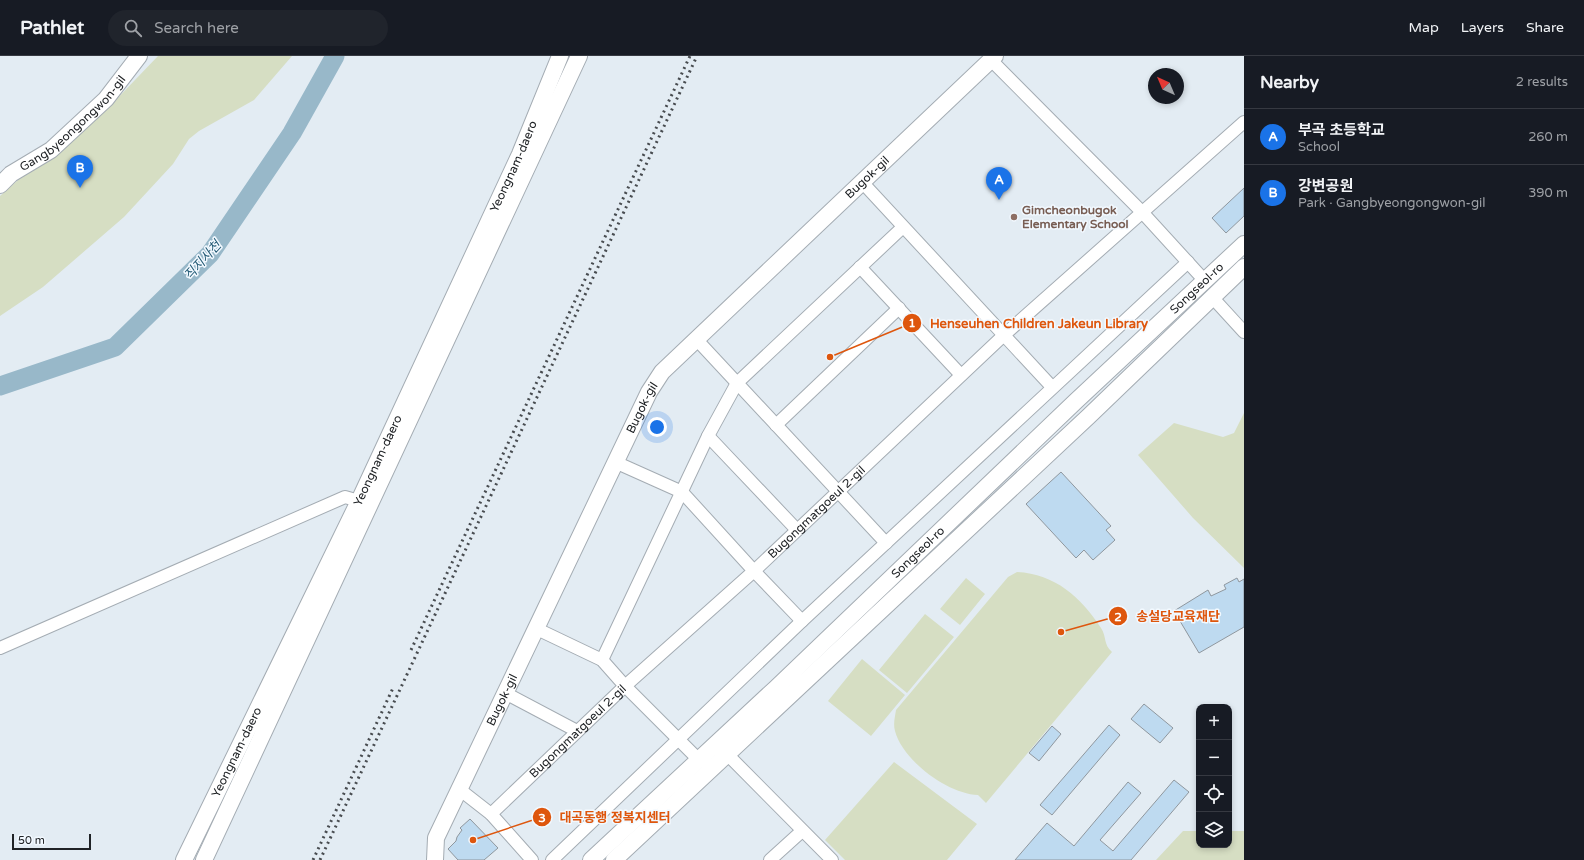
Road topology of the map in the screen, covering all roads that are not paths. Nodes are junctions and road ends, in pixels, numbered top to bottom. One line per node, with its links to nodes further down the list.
1 (139, 56): 7 (street, Gangbyeongongwon-gil)
2 (560, 56): 28 (street, Yeongnam-daero)
3 (580, 56): 47 (street, Yeongnam-daero)
4 (993, 58): 6 (street, Bugok-gil); 8 (street)
5 (1244, 122): 8 (street, Bugongmatgoeul 2-gil)
6 (862, 182): 9 (street); 19 (street, Bugok-gil)
7 (0, 185)
8 (1142, 212): 11 (street); 18 (street, Bugongmatgoeul 2-gil)
9 (903, 227): 12 (street); 18 (street)
10 (1244, 244): 14 (street, Songseol-ro)
11 (1188, 262): 14 (street); 22 (street)
12 (860, 267): 16 (street); 21 (street)
13 (1244, 267): 15 (street, Songseol-ro)
14 (1205, 281): 40 (street, Songseol-ro)
15 (1212, 297): 17 (street); 41 (street, Songseol-ro)
16 (899, 308): 20 (street); 23 (street)
17 (1244, 332)
18 (1004, 335): 20 (street, Bugongmatgoeul 2-gil); 22 (street)
19 (697, 340): 21 (street); 25 (street, Bugok-gil)
20 (961, 375): 27 (street, Bugongmatgoeul 2-gil)
21 (737, 383): 23 (street); 24 (street)
22 (1052, 387): 30 (street)
23 (776, 425): 27 (street)
24 (708, 436): 26 (street); 29 (street)
25 (615, 462): 26 (street); 33 (street, Bugok-gil)
26 (682, 492): 31 (street); 35 (street)
27 (838, 492): 29 (street, Bugongmatgoeul 2-gil); 30 (street)
28 (359, 501): 34 (street); 46 (street, Yeongnam-daero)
29 (797, 530): 31 (street, Bugongmatgoeul 2-gil)
30 (886, 543): 32 (street)
31 (754, 570): 32 (street); 36 (street, Bugongmatgoeul 2-gil)
32 (802, 621): 39 (street)
33 (537, 628): 35 (street); 37 (street, Bugok-gil)
34 (0, 648)
35 (602, 660): 36 (street)
36 (625, 686): 38 (street, Bugongmatgoeul 2-gil); 39 (street)
37 (505, 693): 38 (street); 43 (street, Bugok-gil)
38 (577, 731): 44 (street, Bugongmatgoeul 2-gil)
39 (679, 739): 42 (street); 50 (street)
40 (716, 743): 41 (street); 42 (street, Songseol-ro)
41 (728, 754): 45 (street); 52 (street, Songseol-ro)
42 (698, 760): 51 (street, Songseol-ro)
43 (459, 789): 44 (street); 48 (street, Bugok-gil)
44 (491, 814): 49 (street)
45 (802, 831): 53 (street); 54 (street)
46 (184, 860)
47 (204, 860)
48 (435, 860)
49 (532, 860)
50 (552, 860)
51 (591, 860)
52 (614, 860)
53 (770, 860)
54 (832, 860)

